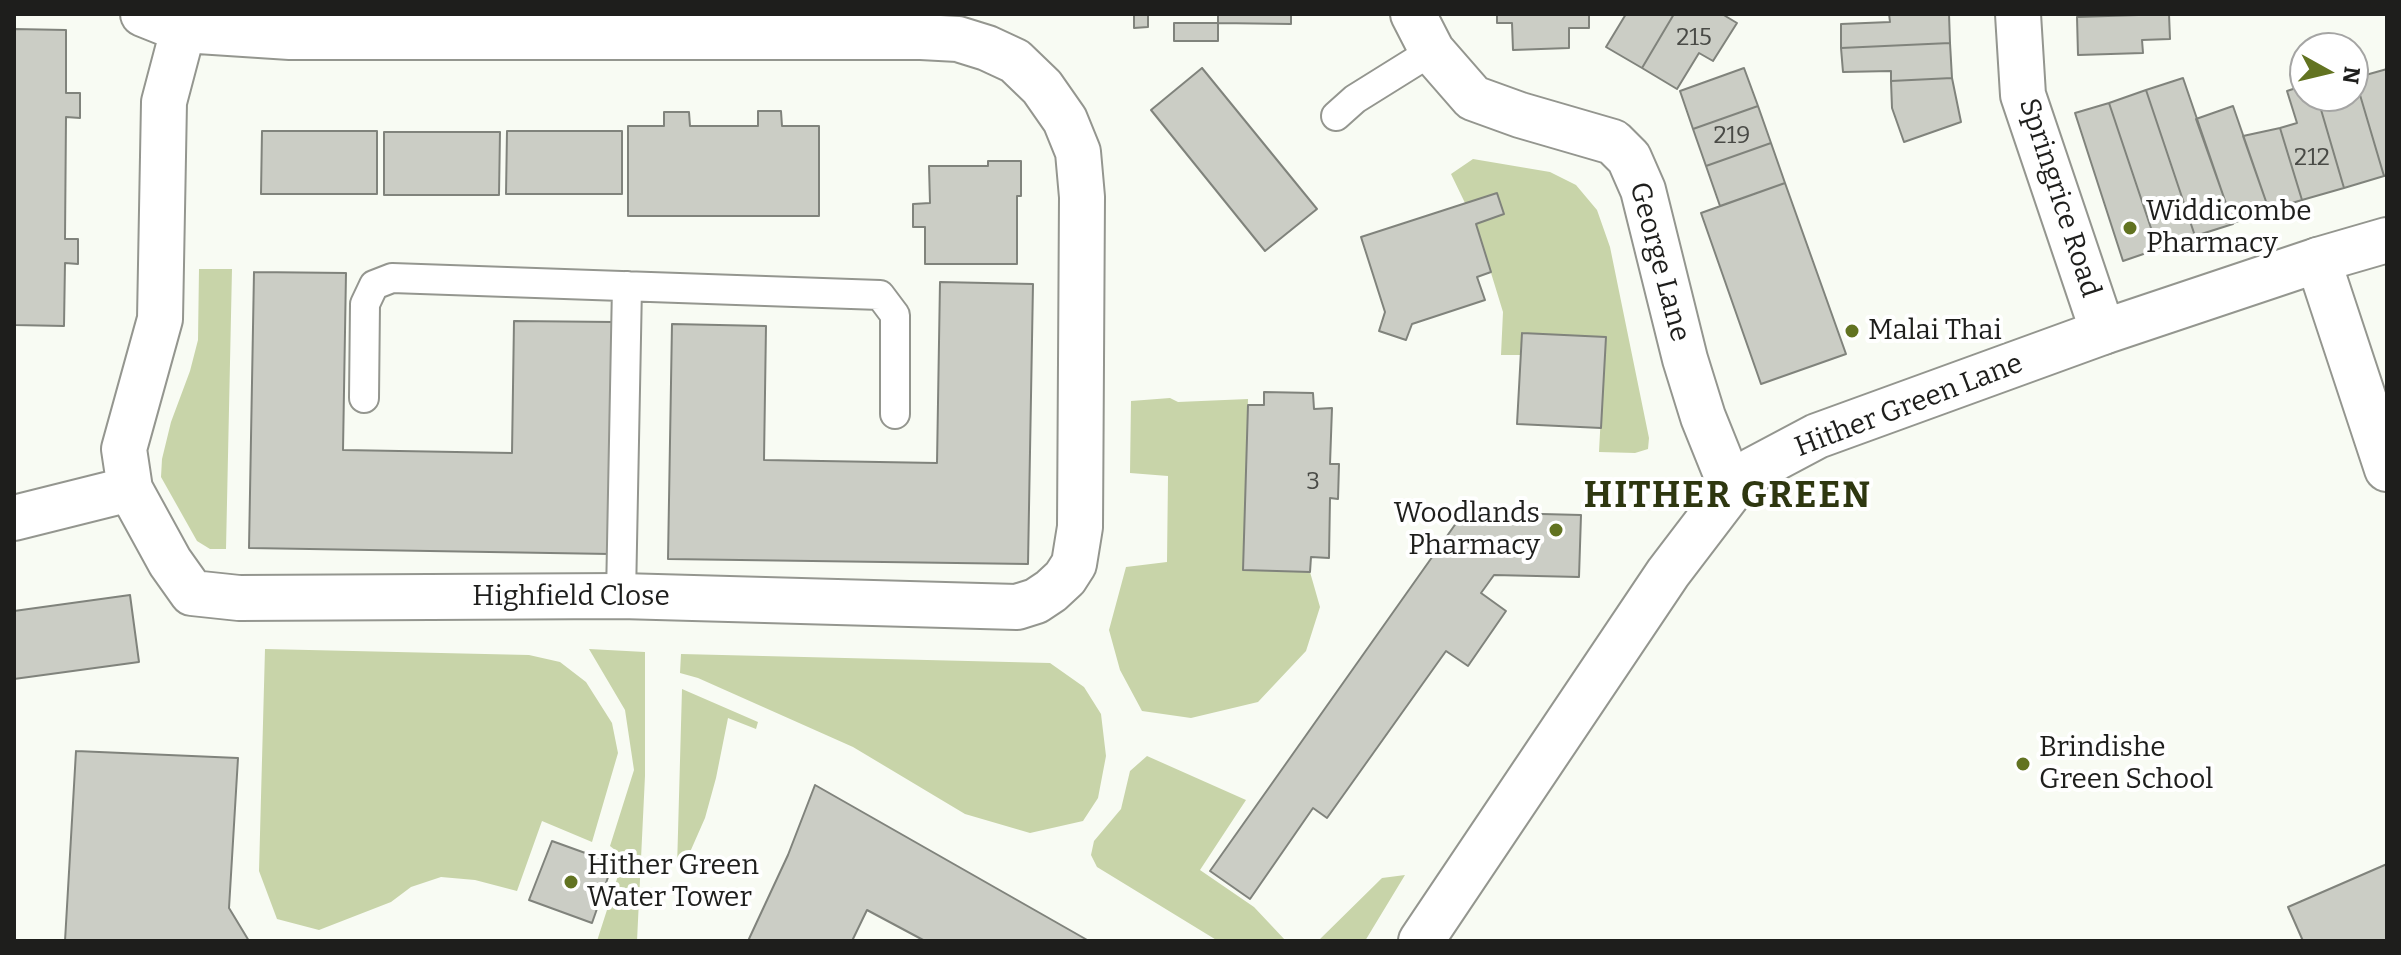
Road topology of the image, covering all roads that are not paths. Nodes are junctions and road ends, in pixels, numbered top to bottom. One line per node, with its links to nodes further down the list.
1 (143, 14): 4 (street, Highfield Close)
2 (2018, 14): 10 (street, Springrice Road)
3 (830, 25): 4 (street, Highfield Close); 17 (street, Highfield Close)
4 (183, 30): 14 (street, Highfield Close)
5 (1422, 32): 6 (lane); 15 (street, George Lane)
6 (1336, 116)
7 (2387, 240): 8 (street, Hither Green Lane)
8 (2318, 260): 10 (street, Hither Green Lane); 13 (street)
9 (627, 286): 11 (lane); 12 (lane); 17 (lane)
10 (2103, 332): 15 (street, Hither Green Lane)
11 (364, 398)
12 (895, 414)
13 (2387, 469)
14 (130, 489): 16 (street); 17 (street, Highfield Close)
15 (1732, 489): 18 (street, Hither Green Lane)
16 (14, 518)
17 (621, 596)
18 (1421, 941)

